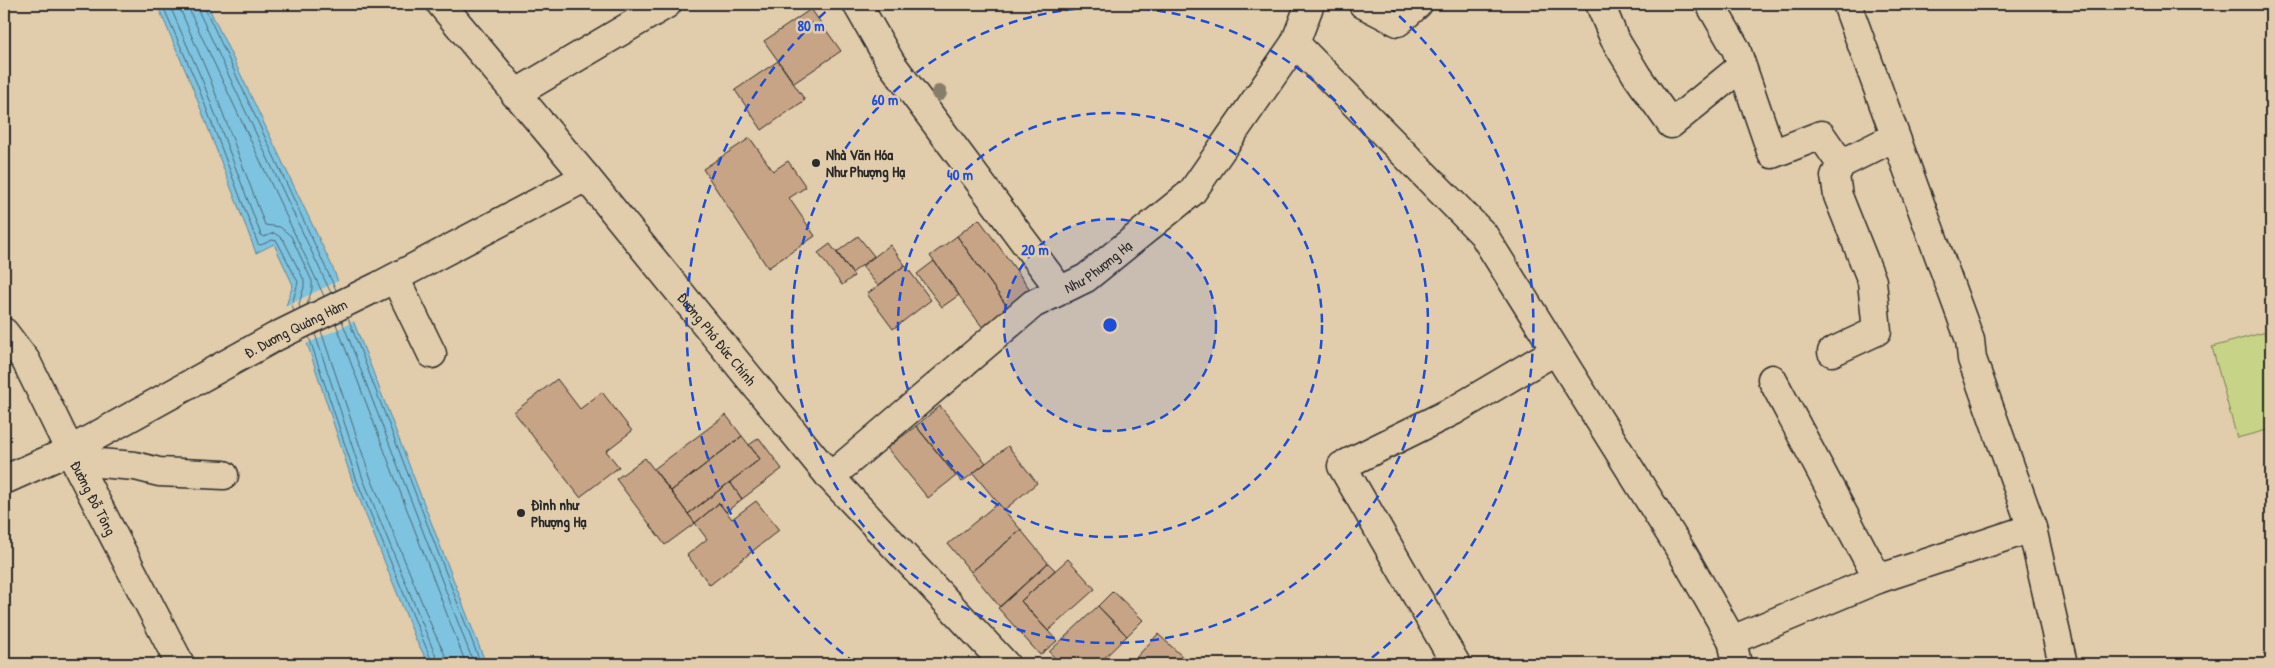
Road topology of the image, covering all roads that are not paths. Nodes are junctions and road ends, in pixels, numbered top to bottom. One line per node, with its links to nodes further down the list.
1 (441, 4): 12 (street, Đường Phó Đức Chính)
2 (668, 4): 12 (street)
3 (857, 4): 17 (street)
4 (1310, 4): 10 (street, Như Phượng Hạ)
5 (1363, 4): 6 (street)
6 (1418, 4)
7 (1600, 4): 11 (street)
8 (1710, 4): 11 (street)
9 (1847, 4): 13 (street)
10 (1295, 43): 17 (street, Như Phượng Hạ); 19 (street)
11 (1741, 67): 14 (street)
12 (515, 94): 15 (street, Đường Phó Đức Chính)
13 (1895, 137): 14 (street); 27 (street)
14 (1841, 164): 20 (street)
15 (586, 177): 16 (street, Đ. Dương Quảng Hàm); 25 (street, Đường Phó Đức Chính)
16 (387, 282): 21 (street); 23 (street, Đ. Dương Quảng Hàm)
17 (1060, 290): 25 (street, Như Phượng Hạ)
18 (4, 332): 23 (street, Đường Đỗ Tông)
19 (1555, 351): 29 (street); 32 (street)
20 (1832, 352)
21 (432, 354)
22 (1772, 379): 28 (street)
23 (72, 456): 24 (street); 26 (street, Đ. Dương Quảng Hàm); 30 (street, Đường Đỗ Tông)
24 (224, 475)
25 (830, 477): 31 (street, Đường Phó Đức Chính)
26 (4, 480)
27 (2032, 528): 28 (street); 33 (street)
28 (1878, 579): 29 (street)
29 (1734, 652)
30 (180, 664)
31 (1005, 664)
32 (1456, 664)
33 (2063, 664)

